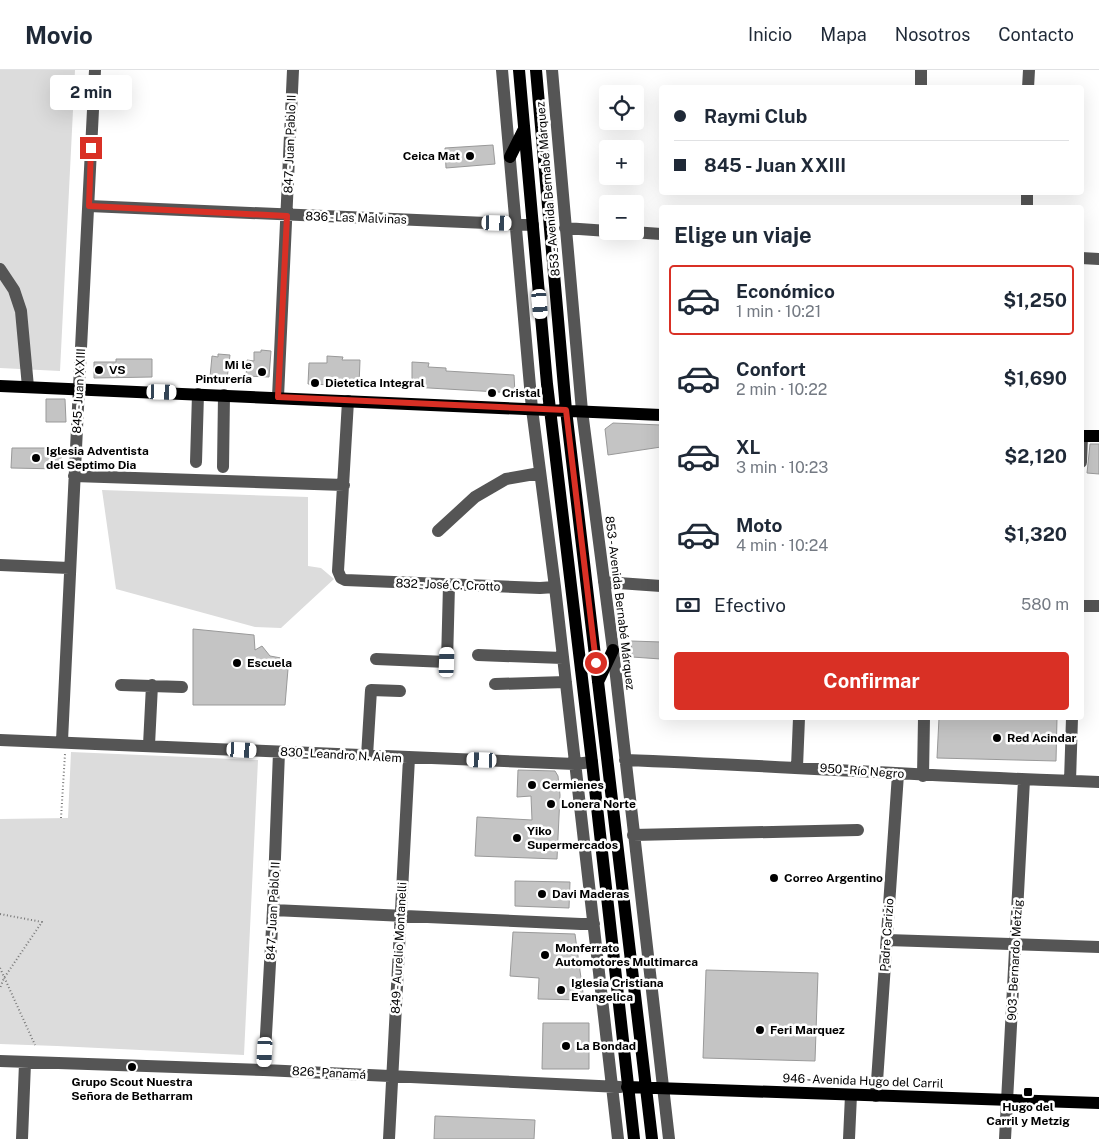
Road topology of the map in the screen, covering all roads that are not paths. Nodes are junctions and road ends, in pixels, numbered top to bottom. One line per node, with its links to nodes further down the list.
1 (95, 70): 13 (street, 845 - Juan XXIII)
2 (293, 70): 14 (street, 847 - Juan Pablo II)
3 (502, 70): 12 (street)
4 (519, 70): 11 (main road, 853 - Avenida Bernabé Márquez)
5 (536, 70): 33 (main road, 853 - Avenida Bernabé Márquez)
6 (552, 70): 17 (street, 853 - Avenida Bernabé Márquez)
7 (921, 70): 9 (street)
8 (1029, 70): 10 (street)
9 (920, 85)
10 (1028, 85)
11 (524, 128): 12 (main road); 16 (main road, 853 - Avenida Bernabé Márquez)
12 (510, 157): 15 (street)
13 (89, 206): 14 (street, 836 - Las Malvinas); 26 (street, 845 - Juan XXIII)
14 (287, 216): 15 (street, 836 - Las Malvinas); 29 (street, 847 - Juan Pablo II)
15 (516, 224): 16 (street, 836 - Las Malvinas); 31 (street)
16 (533, 225): 32 (main road, 853 - Avenida Bernabé Márquez)
17 (565, 228): 18 (street); 34 (street, 853 - Avenida Bernabé Márquez)
18 (599, 230)
19 (644, 233): 20 (street)
20 (659, 234)
21 (1084, 258): 22 (street)
22 (1099, 259)
23 (0, 269): 25 (street)
24 (0, 386): 25 (main road)
25 (28, 387): 26 (main road)
26 (79, 389): 27 (main road); 41 (street, 845 - Juan XXIII)
27 (198, 394): 28 (main road); 38 (street)
28 (224, 395): 29 (main road); 39 (street)
29 (278, 397): 30 (main road)
30 (348, 401): 31 (main road); 42 (street)
31 (532, 409): 32 (main road); 40 (street)
32 (550, 410): 33 (main road); 73 (main road, 853 - Avenida Bernabé Márquez)
33 (566, 410): 34 (main road); 57 (main road, 853 - Avenida Bernabé Márquez)
34 (582, 411): 35 (main road); 46 (street, 853 - Avenida Bernabé Márquez)
35 (659, 415)
36 (1084, 436): 37 (main road)
37 (1099, 436)
38 (196, 462)
39 (223, 466)
40 (540, 473): 43 (street); 49 (street)
41 (74, 476): 42 (street); 45 (street, 845 - Juan XXIII)
42 (344, 485): 47 (street, 832 - José C. Crotto)
43 (438, 531)
44 (0, 566): 45 (street)
45 (69, 568): 67 (street, 845 - Juan XXIII)
46 (604, 582): 48 (street); 52 (street, 853 - Avenida Bernabé Márquez)
47 (449, 585): 49 (street, 832 - José C. Crotto); 55 (street)
48 (659, 586)
49 (555, 587): 54 (street)
50 (1084, 606): 51 (street)
51 (1099, 606)
52 (613, 650): 57 (main road); 72 (street, 853 - Avenida Bernabé Márquez)
53 (478, 655): 54 (street)
54 (563, 658): 56 (street)
55 (376, 660)
56 (566, 682): 59 (street); 74 (street)
57 (598, 682): 95 (main road, 853 - Avenida Bernabé Márquez)
58 (121, 684): 60 (street)
59 (495, 684)
60 (152, 685): 61 (street); 68 (street)
61 (182, 687)
62 (400, 691): 70 (street)
63 (798, 720): 75 (street)
64 (924, 720): 77 (street)
65 (1072, 720): 79 (street)
66 (0, 740): 67 (street, 830 - Leandro N. Alem)
67 (64, 741): 68 (street, 830 - Leandro N. Alem)
68 (149, 745): 69 (street, 830 - Leandro N. Alem)
69 (279, 752): 70 (street, 830 - Leandro N. Alem); 83 (street, 847 - Juan Pablo II)
70 (367, 756): 71 (street, 830 - Leandro N. Alem)
71 (409, 758): 74 (street, 830 - Leandro N. Alem); 84 (street, 849 - Aurelio Montanelli)
72 (625, 760): 75 (street, 950 - Río Negro); 82 (street, 853 - Avenida Bernabé Márquez)
73 (592, 762): 74 (street, 830 - Leandro N. Alem); 94 (main road, 853 - Avenida Bernabé Márquez)
74 (575, 764): 85 (street)
75 (797, 767): 76 (street, 950 - Río Negro)
76 (898, 774): 77 (street, 950 - Río Negro); 86 (street, Padre Carizio)
77 (923, 776): 78 (street, 950 - Río Negro)
78 (1024, 780): 79 (street, 950 - Río Negro); 87 (street, 903 - Bernardo Metzig)
79 (1070, 781): 80 (street, 950 - Río Negro)
80 (1099, 782)
81 (858, 830): 82 (street)
82 (634, 835): 96 (street, 853 - Avenida Bernabé Márquez)
83 (273, 910): 84 (street); 91 (street, 847 - Juan Pablo II)
84 (400, 916): 85 (street); 92 (street, 849 - Aurelio Montanelli)
85 (594, 924): 93 (street)
86 (887, 940): 87 (street); 98 (street, Padre Carizio)
87 (1016, 944): 88 (street); 99 (street, 903 - Bernardo Metzig)
88 (1099, 947)
89 (0, 1062): 90 (street, 826 - Panamá)
90 (25, 1063): 91 (street, 826 - Panamá); 101 (street)
91 (264, 1070): 92 (street, 826 - Panamá)
92 (392, 1076): 93 (street, 826 - Panamá); 102 (street, 849 - Aurelio Montanelli)
93 (612, 1087): 94 (street, 826 - Panamá); 103 (street)
94 (627, 1087): 95 (main road, 946 - Avenida Hugo del Carril); 104 (main road, 853 - Avenida Bernabé Márquez)
95 (646, 1087): 96 (main road, 946 - Avenida Hugo del Carril); 105 (main road, 853 - Avenida Bernabé Márquez)
96 (662, 1088): 97 (main road, 946 - Avenida Hugo del Carril); 106 (street, 853 - Avenida Bernabé Márquez)
97 (851, 1095): 98 (main road, 946 - Avenida Hugo del Carril); 107 (street)
98 (876, 1096): 99 (main road, 946 - Avenida Hugo del Carril)
99 (1007, 1099): 100 (main road, 946 - Avenida Hugo del Carril); 108 (street, 903 - Bernardo Metzig)
100 (1099, 1103)
101 (22, 1139)
102 (389, 1139)
103 (618, 1139)
104 (634, 1139)
105 (652, 1139)
106 (669, 1139)
107 (849, 1139)
108 (1005, 1139)

